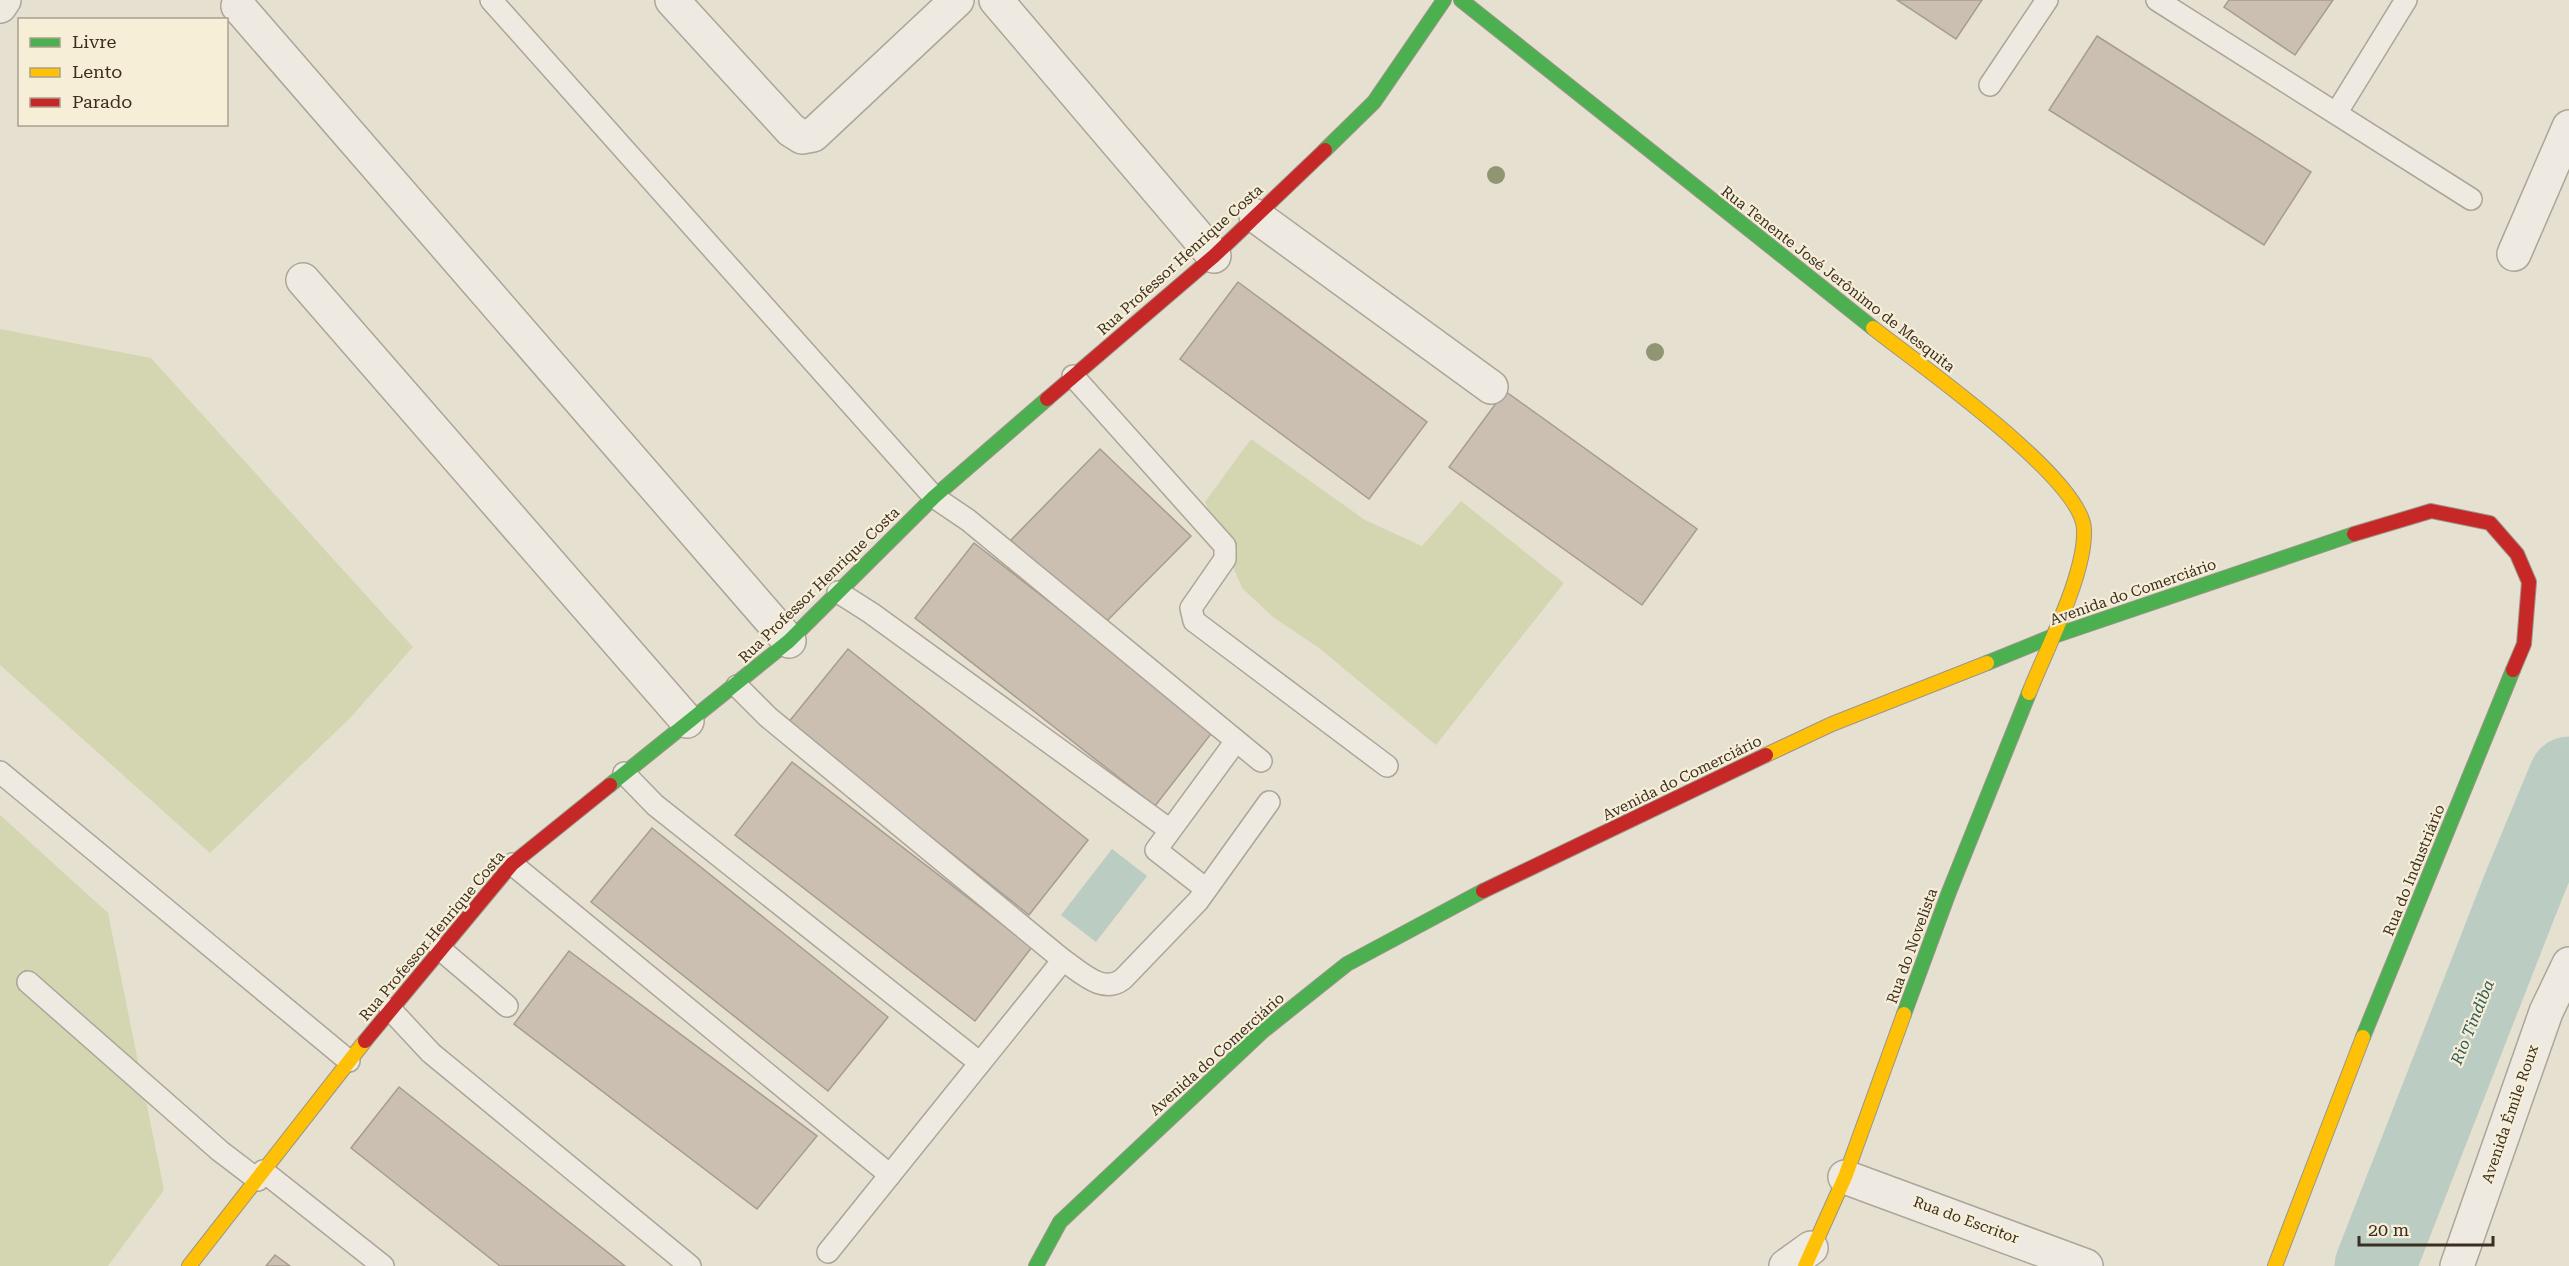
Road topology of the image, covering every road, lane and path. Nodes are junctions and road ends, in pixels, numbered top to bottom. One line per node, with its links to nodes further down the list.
1 (4, 0): 11 (street)
2 (491, 0): 23 (lane)
3 (672, 0): 4 (street)
4 (957, 0)
5 (996, 0): 19 (street)
6 (1444, 0): 17 (street, Rua Professor Henrique Costa)
7 (1461, 0): 26 (street, Rua Tenente José Jerônimo de Mesquita)
8 (2047, 0): 13 (lane)
9 (2157, 0): 14 (lane)
10 (2406, 0): 14 (lane)
11 (0, 6)
12 (238, 6): 27 (street)
13 (1990, 86)
14 (2337, 112): 16 (lane)
15 (2569, 127): 18 (street)
16 (2471, 199)
17 (1256, 216): 19 (street, Rua Professor Henrique Costa); 22 (street)
18 (2514, 254)
19 (1214, 256): 21 (street, Rua Professor Henrique Costa)
20 (303, 280): 29 (street)
21 (1073, 376): 23 (street, Rua Professor Henrique Costa); 32 (lane)
22 (1491, 387)
23 (934, 497): 25 (street, Rua Professor Henrique Costa); 30 (lane)
24 (2455, 514): 26 (street, Avenida do Comerciário); 57 (street, Rua do Industriário)
25 (837, 592): 27 (street, Rua Professor Henrique Costa); 36 (lane)
26 (2051, 637): 49 (street, Rua do Novelista); 55 (street, Avenida do Comerciário)
27 (789, 641): 28 (street, Rua Professor Henrique Costa)
28 (737, 686): 29 (street, Rua Professor Henrique Costa); 40 (lane)
29 (687, 721): 34 (street, Rua Professor Henrique Costa)
30 (1236, 741): 31 (lane); 36 (lane)
31 (1260, 761)
32 (1387, 766)
33 (0, 772): 45 (lane)
34 (624, 773): 37 (street, Rua Professor Henrique Costa); 46 (lane)
35 (1269, 802): 38 (lane)
36 (1170, 830): 38 (lane)
37 (512, 864): 39 (street, Rua Professor Henrique Costa); 48 (lane)
38 (1206, 889): 40 (lane)
39 (440, 949): 43 (lane); 44 (street, Rua Professor Henrique Costa)
40 (1063, 960): 46 (lane)
41 (2569, 964): 58 (street, Avenida Émile Roux)
42 (28, 982): 47 (lane)
43 (507, 1006)
44 (390, 1009): 45 (street, Rua Professor Henrique Costa); 54 (lane)
45 (349, 1061): 47 (street, Rua Professor Henrique Costa)
46 (980, 1063): 48 (lane)
47 (260, 1175): 52 (street, Rua Professor Henrique Costa); 53 (lane)
48 (890, 1175): 50 (lane)
49 (1845, 1177): 51 (street, Rua do Novelista); 56 (street, Rua do Escritor)
50 (828, 1252)
51 (1801, 1260)
52 (189, 1266)
53 (383, 1266)
54 (690, 1266)
55 (1036, 1266)
56 (2086, 1266)
57 (2275, 1266)
58 (2457, 1266)

